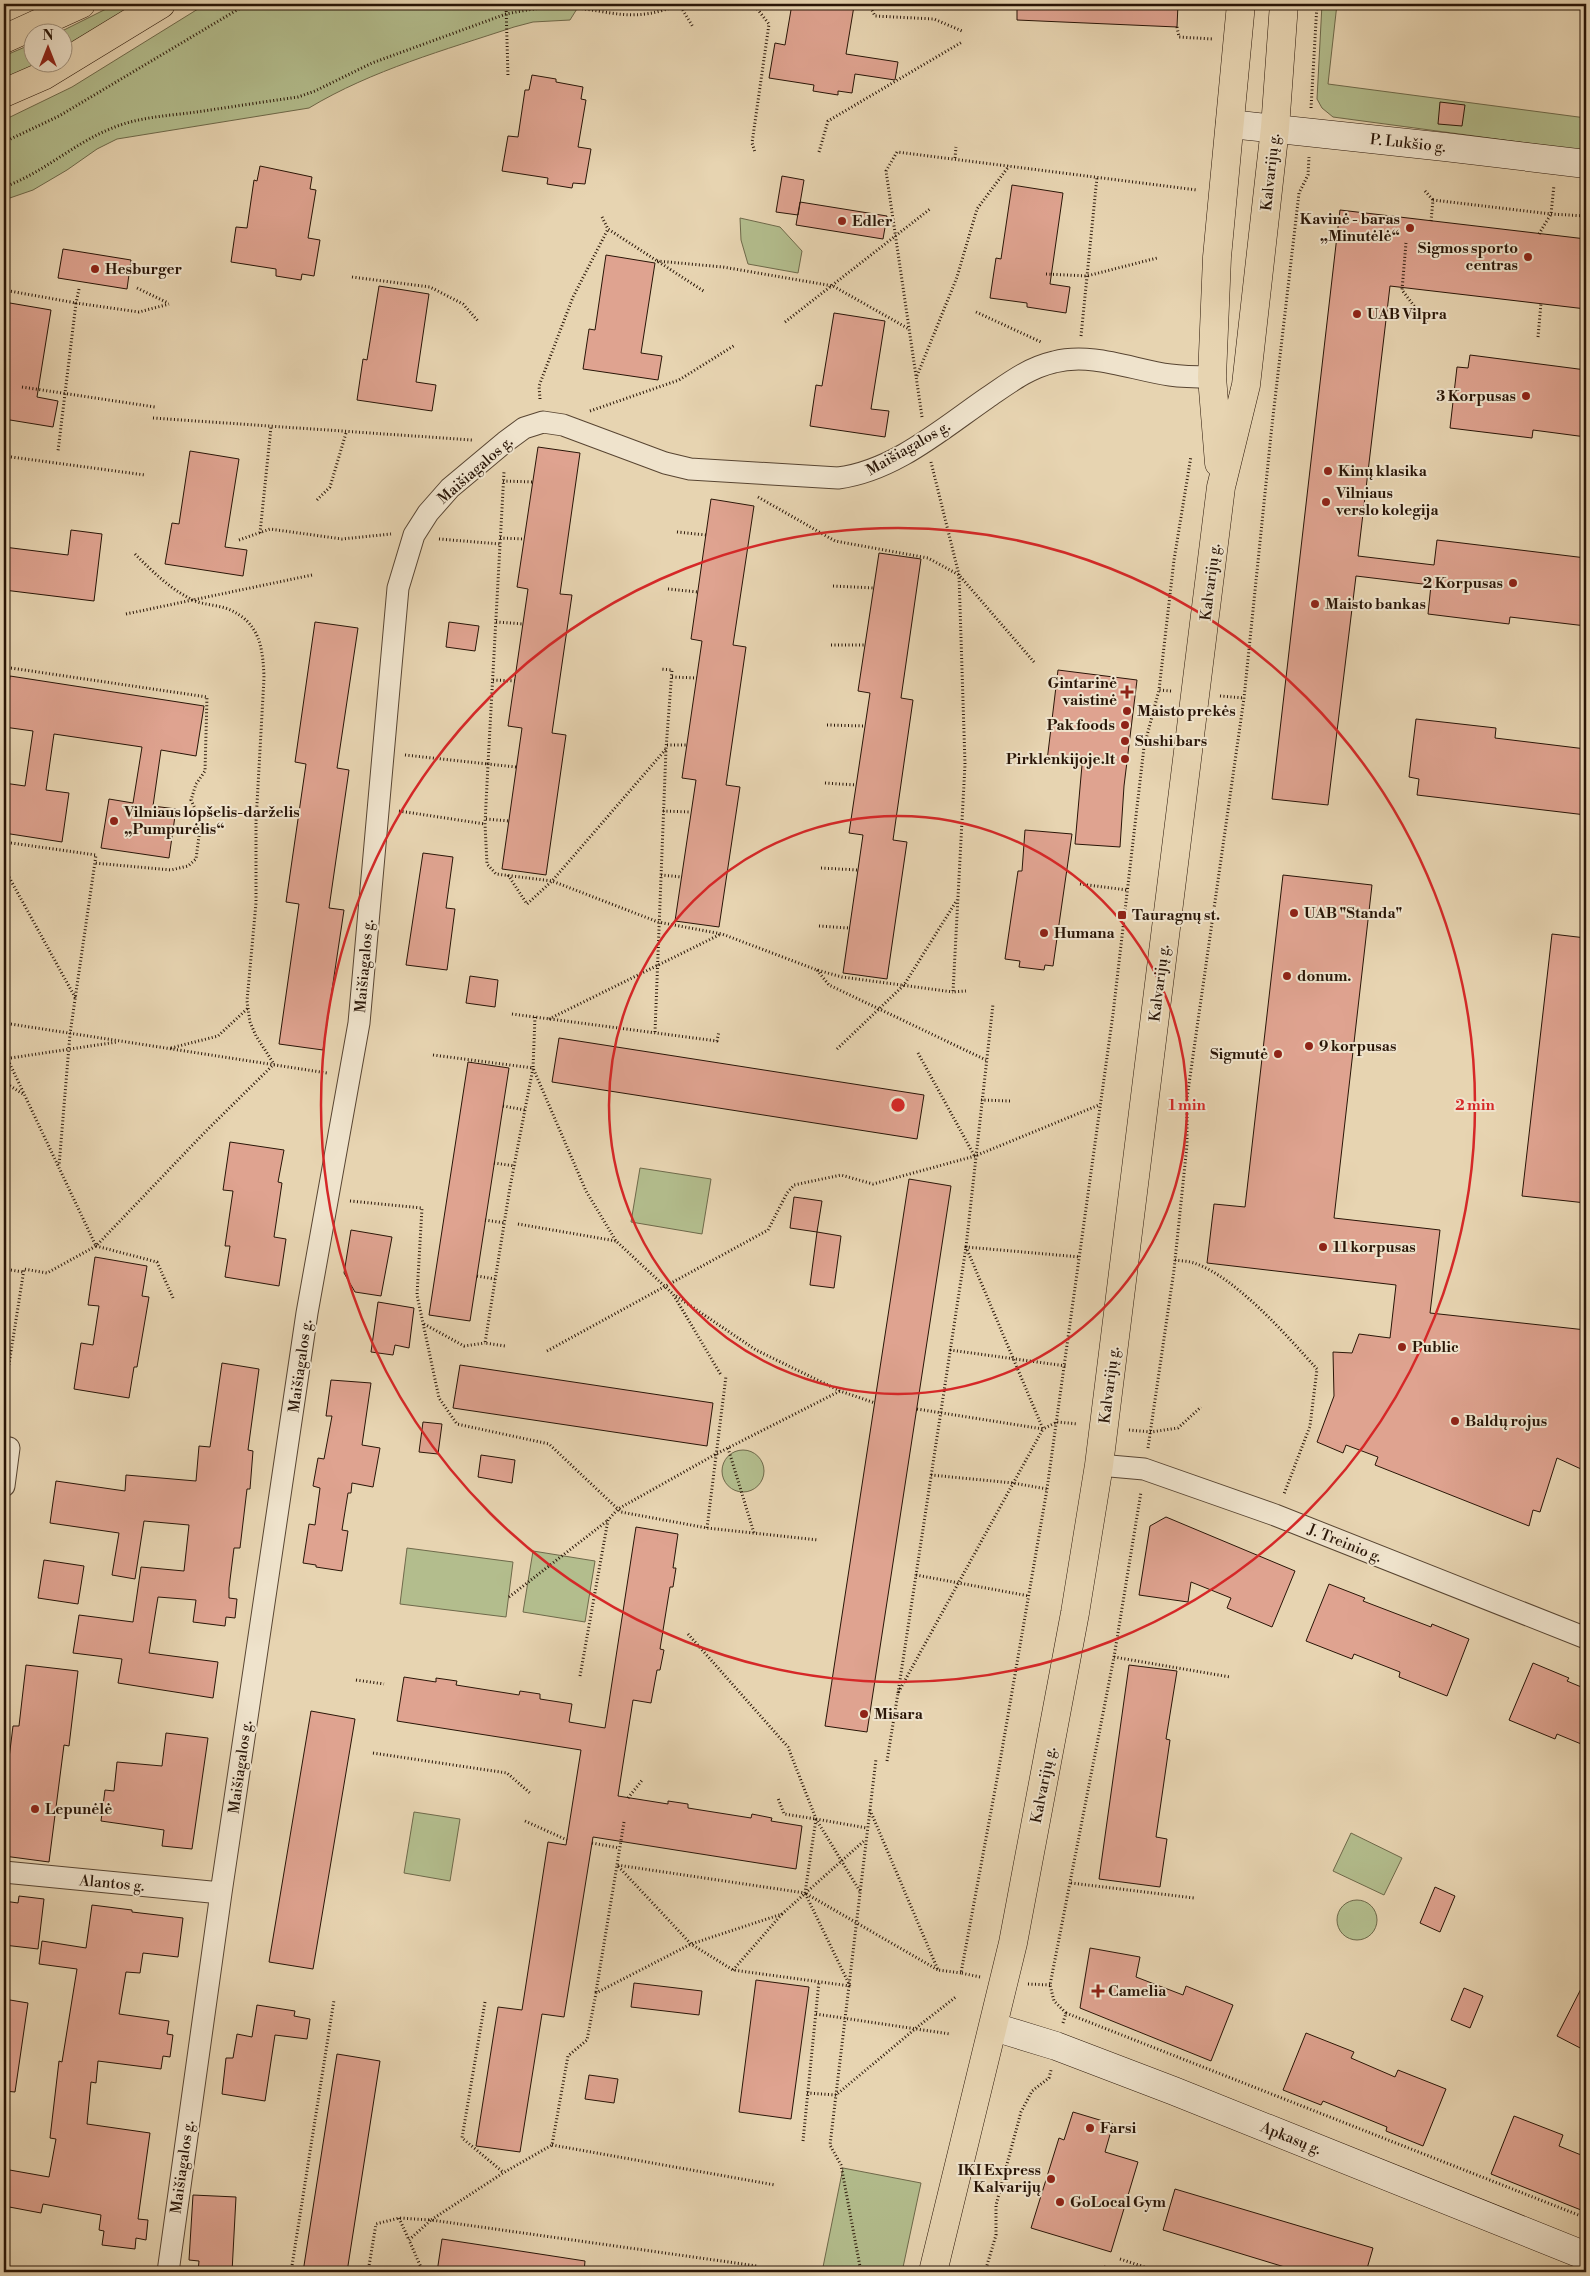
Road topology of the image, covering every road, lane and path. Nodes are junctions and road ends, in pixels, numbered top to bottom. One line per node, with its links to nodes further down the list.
1 (8, 4): 11 (path)
2 (81, 4): 17 (main road)
3 (161, 4): 21 (main road)
4 (247, 4): 25 (path)
5 (506, 4): 13 (path)
6 (680, 4): 13 (path); 14 (path)
7 (869, 4): 16 (path)
8 (1241, 4): 22 (main road, Kalvarijų g.)
9 (1284, 4): 23 (main road, Kalvarijų g.)
10 (1317, 4): 24 (path)
11 (4, 6)
12 (755, 6): 27 (path)
13 (506, 14): 20 (path); 34 (path)
14 (693, 27)
15 (1177, 27): 18 (path)
16 (962, 30)
17 (4, 38)
18 (1216, 39)
19 (962, 42): 28 (path)
20 (508, 77)
21 (4, 93)
22 (1230, 124): 23 (main road, P. Lukšio g.); 68 (main road, Kalvarijų g.)
23 (1275, 128): 24 (main road, P. Lukšio g.); 84 (main road, Kalvarijų g.)
24 (1311, 132): 30 (main road, P. Lukšio g.); 192 (path)
25 (4, 142)
26 (956, 147): 29 (path)
27 (756, 152)
28 (819, 152)
29 (955, 158): 32 (path); 45 (path)
30 (1558, 159): 31 (main road, P. Lukšio g.); 39 (path)
31 (1586, 164)
32 (1009, 165): 33 (path); 67 (path)
33 (1098, 177): 35 (path); 50 (path)
34 (4, 187)
35 (1205, 191)
36 (1425, 191): 37 (path)
37 (1433, 200): 39 (path); 42 (path)
38 (930, 209): 45 (path)
39 (1551, 214): 40 (path); 44 (path)
40 (1586, 216)
41 (602, 217): 43 (path)
42 (1431, 221)
43 (608, 229): 48 (path); 73 (path)
44 (1539, 234)
45 (897, 237): 52 (path); 63 (path)
46 (1406, 243): 62 (path)
47 (1157, 258): 50 (path)
48 (657, 261): 52 (path); 56 (path)
49 (1046, 274): 50 (path)
50 (1087, 276): 66 (path)
51 (352, 277): 60 (path)
52 (833, 286): 61 (path); 63 (path)
53 (137, 288): 57 (path)
54 (79, 289): 57 (path)
55 (4, 290): 57 (path)
56 (704, 292)
57 (76, 303): 70 (path)
58 (1541, 303): 64 (path)
59 (976, 312): 66 (path)
60 (478, 321)
61 (784, 322)
62 (1427, 323)
63 (910, 329): 67 (path)
64 (1538, 337)
65 (735, 344): 73 (path)
66 (1079, 359): 68 (street, Maišiagalos g.); 76 (street, Maišiagalos g.)
67 (917, 377): 76 (path)
68 (1212, 377): 84 (main road, Kalvarijų g.)
69 (22, 387): 70 (path)
70 (65, 393): 71 (path); 78 (path)
71 (155, 407)
72 (153, 418): 74 (path)
73 (553, 424): 76 (street, Maišiagalos g.); 77 (street, Maišiagalos g.)
74 (271, 427): 75 (path); 89 (path)
75 (346, 432): 77 (path); 86 (path)
76 (926, 441): 96 (path)
77 (506, 442): 82 (path); 120 (street, Maišiagalos g.)
78 (58, 451)
79 (1192, 452): 107 (path)
80 (4, 456): 81 (path)
81 (145, 475)
82 (503, 482): 83 (path); 91 (path)
83 (533, 482)
84 (1221, 487): 224 (main road, Kalvarijų g.)
85 (751, 494): 96 (path)
86 (317, 500)
87 (290, 532): 89 (path)
88 (677, 532): 90 (path)
89 (260, 533): 93 (path)
90 (706, 534)
91 (500, 538): 92 (path); 103 (path)
92 (524, 539)
93 (239, 540)
94 (135, 554): 101 (path)
95 (312, 575): 101 (path)
96 (959, 575): 108 (path); 141 (path)
97 (833, 586): 98 (path)
98 (874, 588)
99 (668, 589): 100 (path)
100 (698, 592)
101 (196, 601): 102 (path); 153 (path)
102 (126, 614)
103 (496, 622): 104 (path); 113 (path)
104 (523, 624)
105 (831, 644): 106 (path)
106 (865, 645)
107 (1163, 653)
108 (1034, 662)
109 (4, 667): 131 (path)
110 (660, 669): 111 (path)
111 (672, 677): 112 (path); 119 (path)
112 (697, 678)
113 (493, 680): 114 (path); 121 (path)
114 (515, 682)
115 (1159, 690): 140 (path)
116 (827, 725): 117 (path)
117 (865, 726)
118 (687, 745): 119 (path)
119 (666, 747): 126 (path); 138 (path)
120 (384, 752): 121 (path); 125 (street, Maišiagalos g.)
121 (488, 764): 122 (path); 128 (path)
122 (516, 767)
123 (825, 784): 124 (path)
124 (856, 785)
125 (379, 808): 128 (path); 172 (street, Maišiagalos g.)
126 (663, 811): 127 (path); 136 (path)
127 (691, 812)
128 (486, 821): 129 (path); 135 (path)
129 (508, 821)
130 (4, 842): 131 (path)
131 (94, 863): 151 (path)
132 (4, 868): 151 (path)
133 (821, 868): 134 (path)
134 (858, 870)
135 (508, 876): 138 (path); 138 (path)
136 (661, 876): 137 (path); 142 (path)
137 (682, 877)
138 (552, 882): 142 (path)
139 (1080, 884): 140 (path)
140 (1128, 890): 177 (path)
141 (958, 899): 148 (path); 150 (path)
142 (658, 922): 145 (path); 146 (path)
143 (819, 926): 144 (path)
144 (849, 928)
145 (722, 934): 146 (path); 147 (path)
146 (656, 967): 157 (path); 160 (path)
147 (817, 970): 148 (path); 154 (path)
148 (904, 985): 150 (path); 154 (path)
149 (966, 991): 150 (path)
150 (953, 992)
151 (76, 999): 161 (path)
152 (993, 1004): 169 (path)
153 (248, 1008): 163 (path); 170 (path)
154 (878, 1010): 164 (path); 169 (path)
155 (512, 1014): 156 (path)
156 (535, 1017): 157 (path); 171 (path)
157 (548, 1019): 160 (path)
158 (4, 1023): 161 (path)
159 (719, 1031): 160 (path)
160 (655, 1032)
161 (70, 1034): 162 (path); 165 (path)
162 (120, 1041): 163 (path); 165 (path)
163 (168, 1048): 170 (path)
164 (837, 1048)
165 (69, 1050): 168 (path); 182 (path)
166 (918, 1052): 180 (path)
167 (433, 1054): 171 (path)
168 (6, 1059): 174 (path)
169 (986, 1060): 175 (path)
170 (274, 1064): 172 (path); 189 (path)
171 (533, 1068): 179 (path); 188 (path)
172 (348, 1076): 184 (street, Maišiagalos g.)
173 (4, 1082): 174 (path)
174 (24, 1095): 182 (path)
175 (982, 1100): 176 (path); 180 (path)
176 (1010, 1101)
177 (1100, 1105): 180 (path); 191 (path)
178 (503, 1106): 179 (path)
179 (525, 1110): 183 (path)
180 (975, 1156): 190 (path); 197 (path)
181 (494, 1163): 183 (path)
182 (59, 1166): 189 (path)
183 (514, 1166): 186 (path)
184 (327, 1199): 200 (path); 270 (street, Maišiagalos g.)
185 (486, 1220): 186 (path)
186 (504, 1223): 196 (path)
187 (518, 1224): 188 (path)
188 (616, 1241): 197 (path)
189 (96, 1246): 194 (path); 199 (path)
190 (966, 1247): 191 (path); 204 (path); 207 (path)
191 (1080, 1257): 208 (path)
192 (1175, 1260): 220 (path); 226 (path)
193 (4, 1269): 194 (path)
194 (24, 1272): 206 (path)
195 (477, 1276): 196 (path)
196 (495, 1279): 201 (path)
197 (666, 1287): 198 (path); 205 (path)
198 (673, 1294): 209 (path); 212 (path)
199 (173, 1298)
200 (423, 1323): 201 (path); 231 (path)
201 (484, 1343): 202 (path)
202 (505, 1346)
203 (4, 1350): 206 (path)
204 (950, 1350): 207 (path); 217 (path)
205 (547, 1351)
206 (11, 1352): 211 (path)
207 (1013, 1358): 208 (path); 219 (path)
208 (1066, 1366): 218 (path)
209 (721, 1375)
210 (726, 1376): 223 (path)
211 (5, 1379): 213 (path)
212 (840, 1392): 214 (path); 222 (path)
213 (4, 1396)
214 (875, 1403)
215 (1201, 1407): 220 (path)
216 (917, 1409): 217 (path)
217 (940, 1414): 219 (path); 227 (path)
218 (1057, 1422): 219 (path); 230 (path)
219 (1043, 1429): 228 (path)
220 (1151, 1432): 225 (path)
221 (9, 1448): 229 (street)
222 (728, 1448): 223 (path); 234 (path)
223 (716, 1454): 231 (path); 233 (path)
224 (1099, 1464): 225 (street, J. Treinio g.); 281 (main road, Kalvarijų g.)
225 (1144, 1469): 241 (street, J. Treinio g.); 242 (path)
226 (1292, 1472)
227 (931, 1475): 228 (path); 236 (path)
228 (1013, 1483): 230 (path); 237 (path)
229 (4, 1486)
230 (1047, 1490): 238 (path)
231 (618, 1509): 232 (path); 233 (path)
232 (608, 1520): 239 (path); 243 (path)
233 (707, 1528): 234 (path)
234 (754, 1533): 235 (path)
235 (818, 1540)
236 (916, 1575): 237 (path); 247 (path)
237 (958, 1583): 238 (path); 247 (path)
238 (1029, 1596): 279 (path)
239 (508, 1597)
240 (688, 1634): 258 (path)
241 (1586, 1638)
242 (1114, 1656): 244 (path); 269 (path)
243 (580, 1676)
244 (1230, 1677)
245 (356, 1680): 246 (path)
246 (384, 1684)
247 (898, 1693): 248 (path)
248 (895, 1714): 249 (path); 252 (path)
249 (914, 1716)
250 (373, 1753): 254 (path)
251 (876, 1758): 257 (path)
252 (887, 1760)
253 (643, 1779): 255 (path)
254 (530, 1794)
255 (628, 1798)
256 (778, 1798): 258 (path)
257 (869, 1809): 261 (path); 278 (path)
258 (816, 1819): 261 (path); 266 (path); 271 (path)
259 (525, 1821): 262 (path)
260 (624, 1822): 265 (path)
261 (867, 1828): 263 (path)
262 (567, 1840)
263 (865, 1840): 266 (path); 272 (path)
264 (592, 1843): 265 (path)
265 (619, 1848): 267 (path)
266 (842, 1860): 271 (path); 272 (path)
267 (617, 1865): 271 (path); 276 (path); 284 (path)
268 (4, 1872): 270 (street, Alantos g.)
269 (1071, 1883): 273 (path); 282 (path)
270 (221, 1893): 310 (street, Maišiagalos g.)
271 (805, 1894): 274 (path); 275 (path); 283 (path)
272 (861, 1894): 275 (path)
273 (1194, 1898)
274 (782, 1914): 276 (path); 277 (path)
275 (858, 1925): 278 (path); 283 (path)
276 (692, 1944): 277 (path); 284 (path)
277 (733, 1970): 280 (path)
278 (938, 1970): 279 (path)
279 (961, 1973): 281 (path)
280 (819, 1981): 283 (path); 289 (path)
281 (1004, 1981): 282 (path); 291 (main road, Kalvarijų g.)
282 (1050, 1985): 288 (path)
283 (850, 1986): 290 (path)
284 (596, 1993): 298 (path)
285 (957, 1996): 292 (path)
286 (334, 2000): 311 (path)
287 (485, 2002): 299 (path)
288 (1066, 2013): 294 (path); 302 (path)
289 (816, 2014): 290 (path); 295 (path)
290 (846, 2018): 292 (path); 296 (path)
291 (994, 2027): 294 (main road, Apkasų g.); 315 (main road, Kalvarijų g.)
292 (916, 2028): 293 (path); 296 (path)
293 (950, 2034)
294 (1056, 2046): 305 (main road, Apkasų g.); 316 (path)
295 (807, 2093): 296 (path); 297 (path)
296 (836, 2095): 314 (path)
297 (803, 2141)
298 (552, 2145): 299 (path); 300 (path)
299 (503, 2172): 303 (path)
300 (775, 2185)
301 (399, 2218): 303 (path); 304 (path); 312 (path)
302 (1586, 2218)
303 (431, 2220): 304 (path); 307 (path)
304 (409, 2240): 313 (path)
305 (1586, 2256)
306 (1120, 2259): 317 (path)
307 (757, 2266)
308 (1104, 2267): 309 (path)
309 (1117, 2271)
310 (168, 2272)
311 (291, 2272)
312 (368, 2272)
313 (423, 2272)
314 (860, 2272)
315 (933, 2272)
316 (985, 2272)
317 (1160, 2272)

